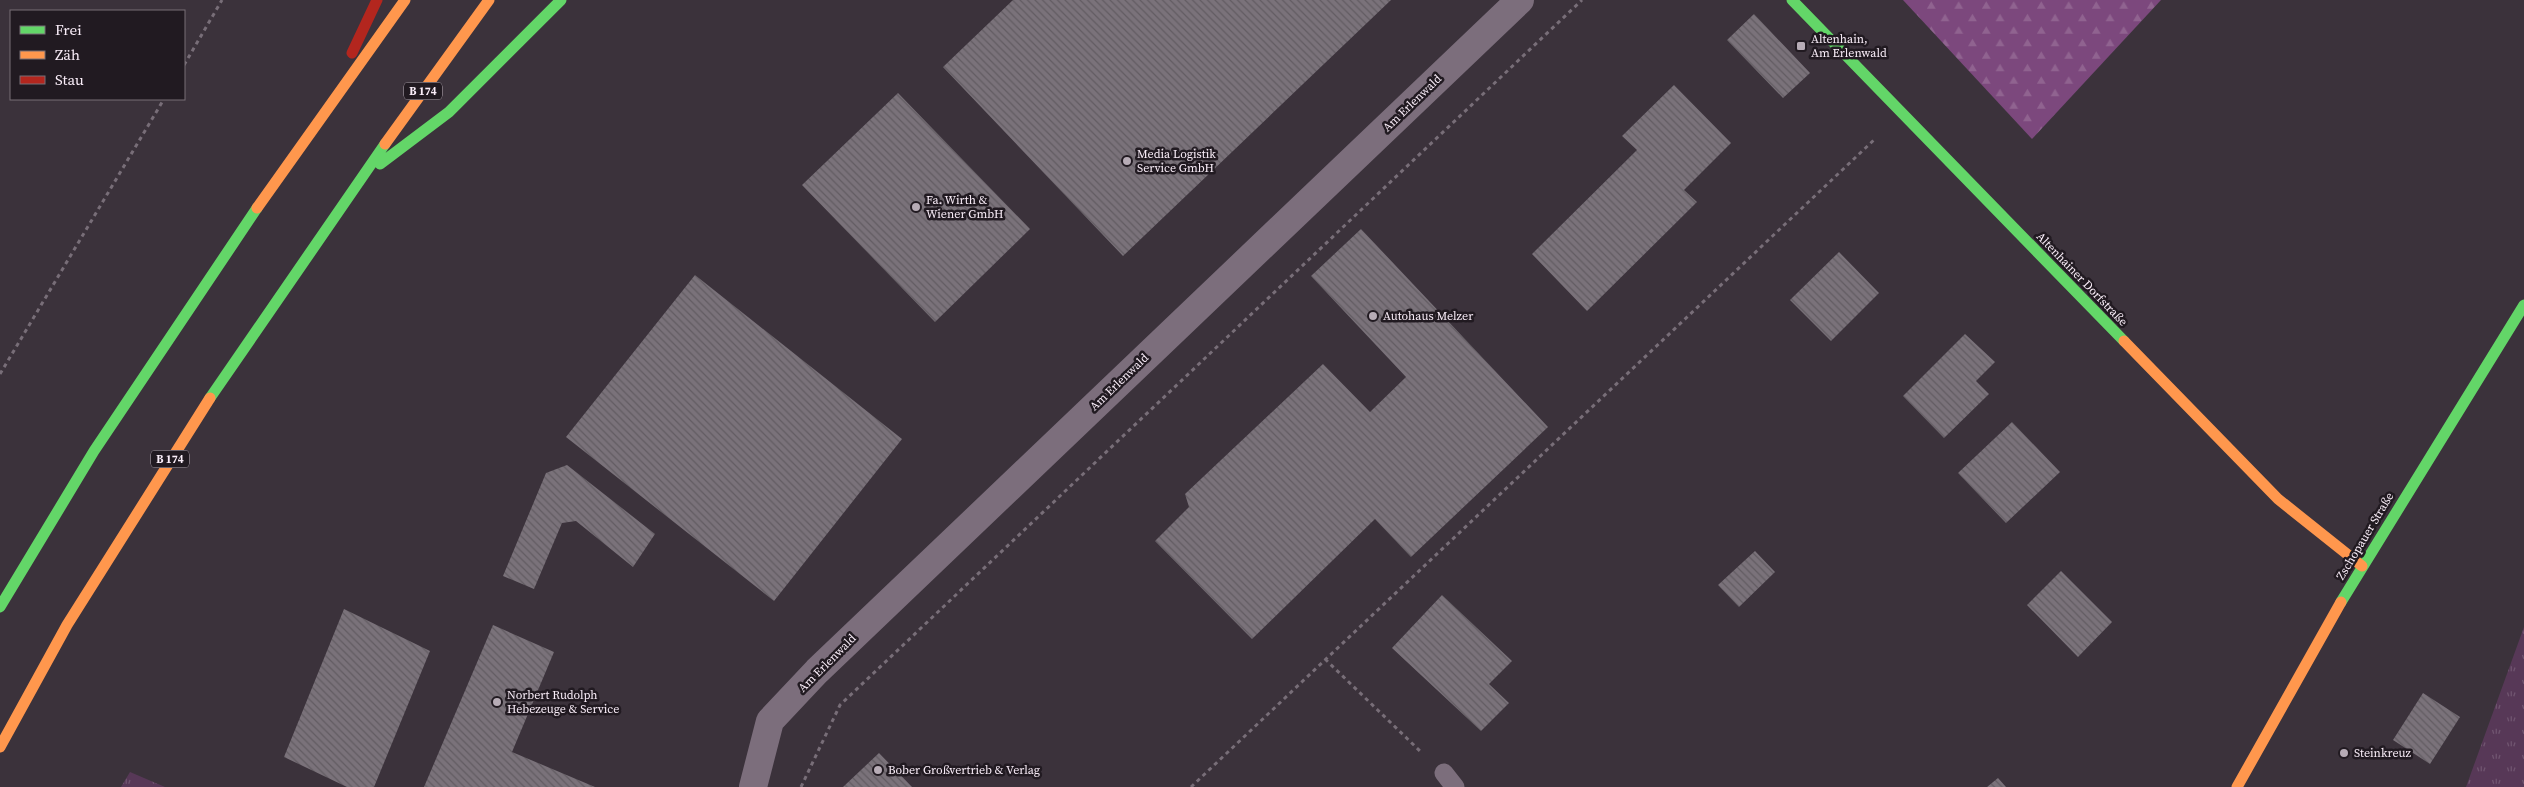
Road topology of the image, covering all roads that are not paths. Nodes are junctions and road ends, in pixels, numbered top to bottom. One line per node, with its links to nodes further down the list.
1 (377, 0): 7 (main road)
2 (406, 0): 7 (main road)
3 (489, 0): 8 (main road, B 174)
4 (561, 0): 8 (main road)
5 (1520, 0): 13 (street, Am Erlenwald)
6 (1792, 0): 10 (main road, Altenhainer Dorfstraße)
7 (320, 120): 11 (main road)
8 (357, 182): 12 (main road, B 174)
9 (2524, 305): 10 (main road, Zschopauer Straße)
10 (2362, 566): 14 (main road, Zschopauer Straße)
11 (0, 607)
12 (0, 747)
13 (752, 787)
14 (2237, 787)

